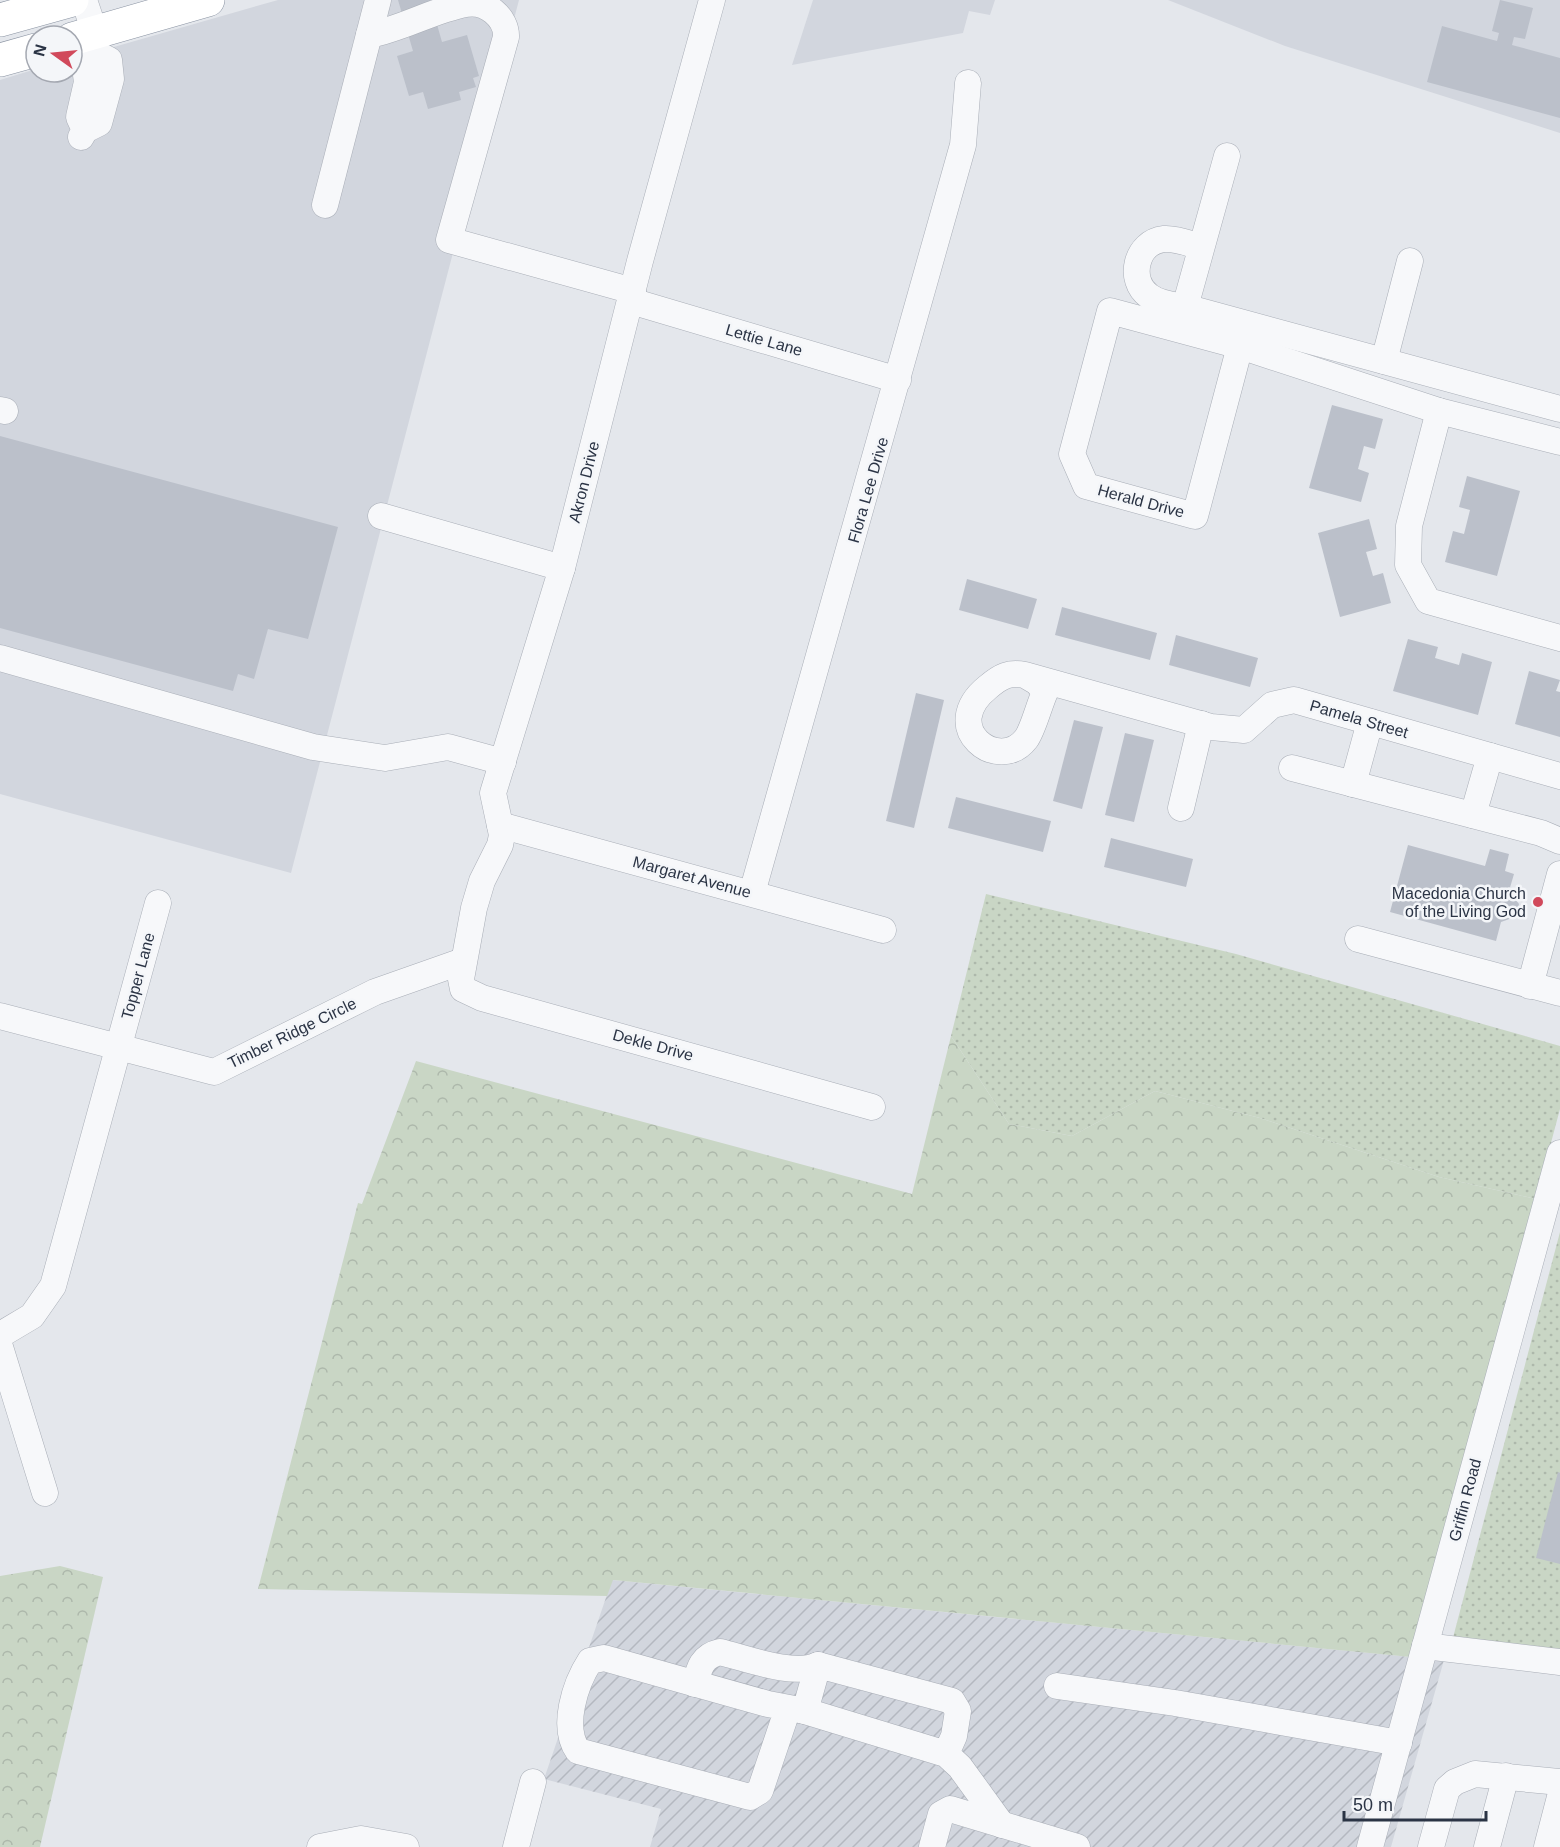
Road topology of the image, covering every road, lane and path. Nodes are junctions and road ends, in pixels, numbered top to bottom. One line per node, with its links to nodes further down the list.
1 (72, 0): 6 (highway)
2 (84, 0): 8 (street)
3 (208, 0): 8 (highway)
4 (378, 0): 7 (street)
5 (712, 0): 17 (street, Akron Drive)
6 (0, 20)
7 (369, 35): 14 (street); 17 (street, Lettie Lane)
8 (87, 42): 12 (street)
9 (24, 53): 10 (highway)
10 (0, 60)
11 (968, 83): 21 (street, Flora Lee Drive)
12 (83, 134)
13 (1227, 156): 15 (street)
14 (325, 205)
15 (1201, 247): 18 (street); 18 (street)
16 (1410, 261): 20 (street)
17 (632, 296): 21 (street, Lettie Lane); 26 (street, Akron Drive)
18 (1185, 307): 20 (street)
19 (1240, 346): 19 (street, Herald Drive); 23 (street, Herald Drive)
20 (1384, 361): 22 (street)
21 (898, 380): 42 (street, Flora Lee Drive)
22 (1560, 409)
23 (1440, 411): 24 (street, Herald Drive); 27 (street)
24 (1560, 442)
25 (381, 516): 26 (street)
26 (562, 568): 33 (street, Akron Drive)
27 (1560, 638)
28 (0, 658): 33 (street)
29 (1025, 675): 31 (street, Pamela Street)
30 (1370, 722): 31 (street, Pamela Street); 32 (street, Pamela Street); 36 (street)
31 (1201, 724): 37 (street)
32 (1490, 756): 35 (street, Pamela Street); 38 (street)
33 (503, 762): 39 (street, Akron Drive)
34 (1292, 768): 36 (street)
35 (1560, 776)
36 (1353, 784): 38 (street)
37 (1181, 808)
38 (1473, 815): 40 (street)
39 (500, 825): 42 (street, Margaret Avenue); 46 (street, Akron Drive)
40 (1560, 841)
41 (1560, 874): 47 (street)
42 (752, 893): 44 (street, Margaret Avenue)
43 (158, 903): 50 (street, Topper Lane)
44 (883, 930)
45 (1359, 939): 47 (street)
46 (463, 961): 50 (street, Timber Ridge Circle); 51 (street, Dekle Drive)
47 (1530, 986): 48 (street)
48 (1560, 993)
49 (0, 1016): 50 (street, Timber Ridge Circle)
50 (118, 1049): 53 (street)
51 (872, 1107)
52 (1560, 1153): 56 (street, Griffin Road)
53 (0, 1335)
54 (0, 1347): 55 (street)
55 (45, 1493)
56 (1425, 1646): 57 (street); 62 (street, Griffin Road)
57 (1560, 1662)
58 (818, 1665): 59 (street); 61 (street); 63 (street)
59 (695, 1684): 61 (street); 61 (street)
60 (1057, 1686): 62 (street)
61 (797, 1710): 63 (street)
62 (1399, 1743): 74 (street, Griffin Road)
63 (946, 1754): 68 (street)
64 (1506, 1776): 66 (street); 75 (street); 76 (street)
65 (533, 1782): 71 (street)
66 (1560, 1782)
67 (1560, 1797): 77 (street)
68 (1002, 1825): 72 (street); 73 (street)
69 (320, 1847): 70 (street)
70 (406, 1847)
71 (516, 1847)
72 (932, 1847)
73 (1077, 1847)
74 (1370, 1847)
75 (1431, 1847)
76 (1487, 1847)
77 (1547, 1847)

